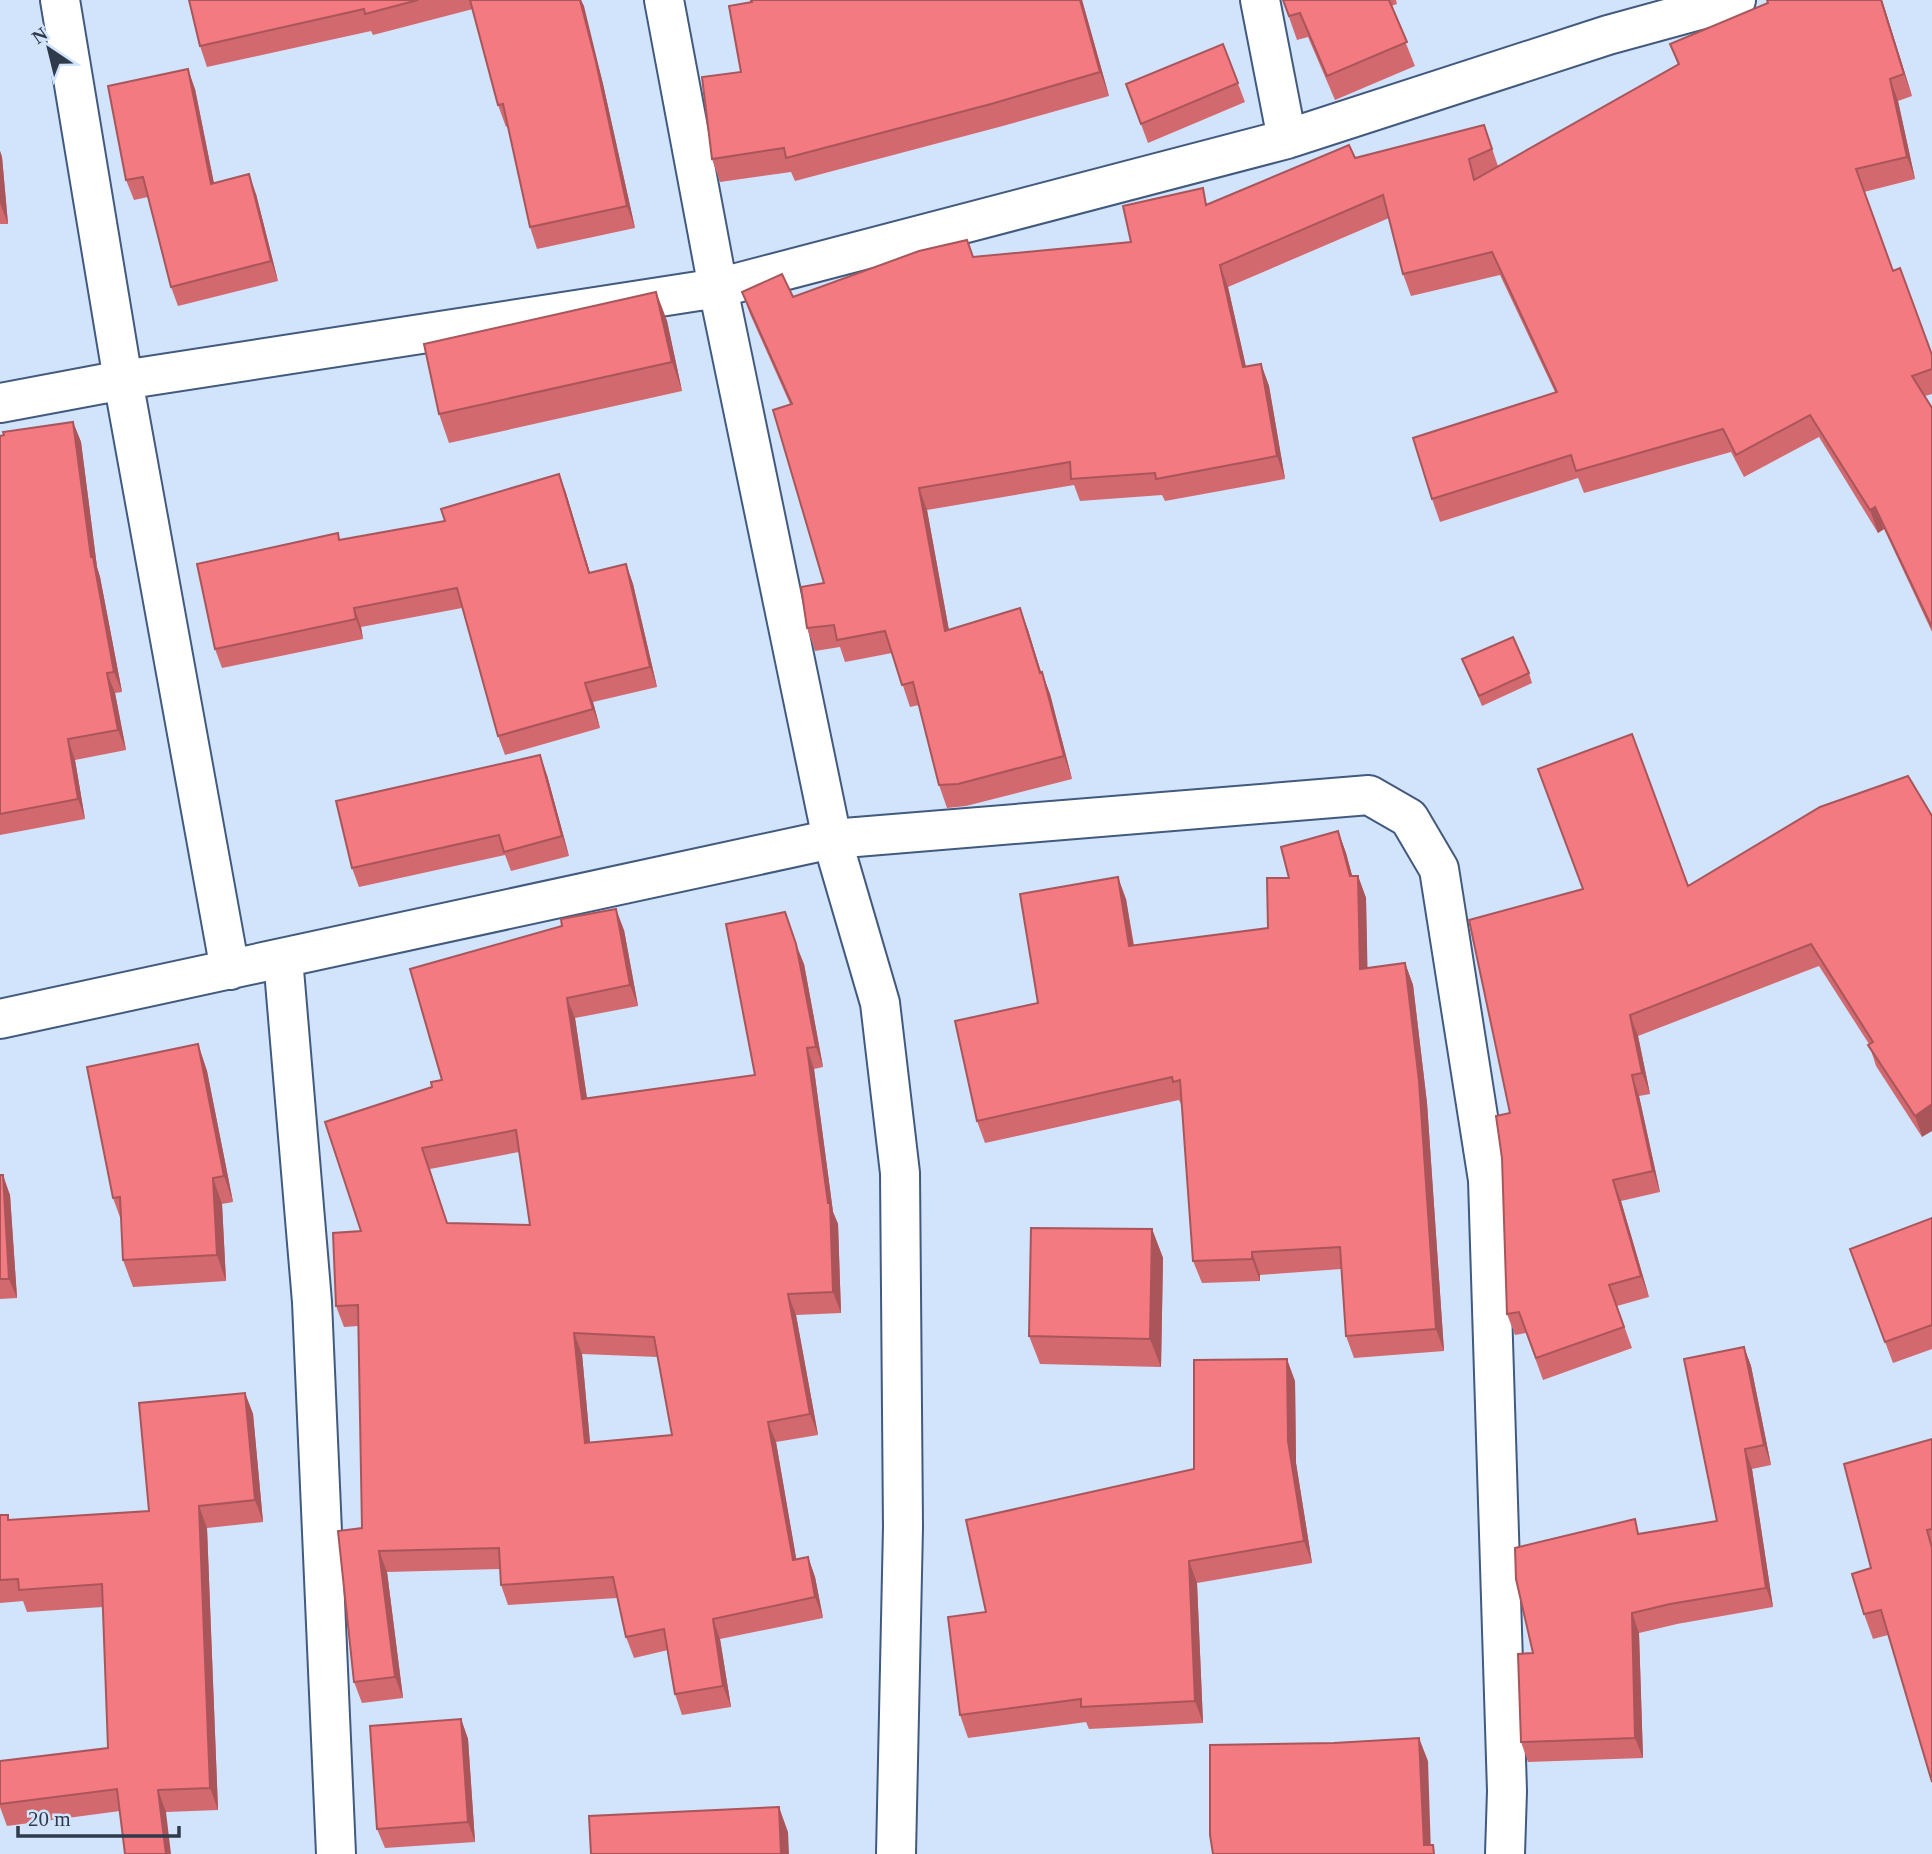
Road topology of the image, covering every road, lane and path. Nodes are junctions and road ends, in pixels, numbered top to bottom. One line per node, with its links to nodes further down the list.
1 (60, 0): 7 (street)
2 (664, 0): 6 (street)
3 (1260, 0): 5 (street)
4 (1736, 0): 5 (street)
5 (1287, 139): 6 (street)
6 (718, 288): 7 (street); 9 (street)
7 (122, 380): 8 (street); 11 (street)
8 (0, 403)
9 (832, 839): 10 (street); 14 (street); 15 (street)
10 (283, 958): 11 (street); 13 (street)
11 (230, 970): 12 (street)
12 (0, 1019)
13 (336, 1854)
14 (896, 1854)
15 (1505, 1854)

